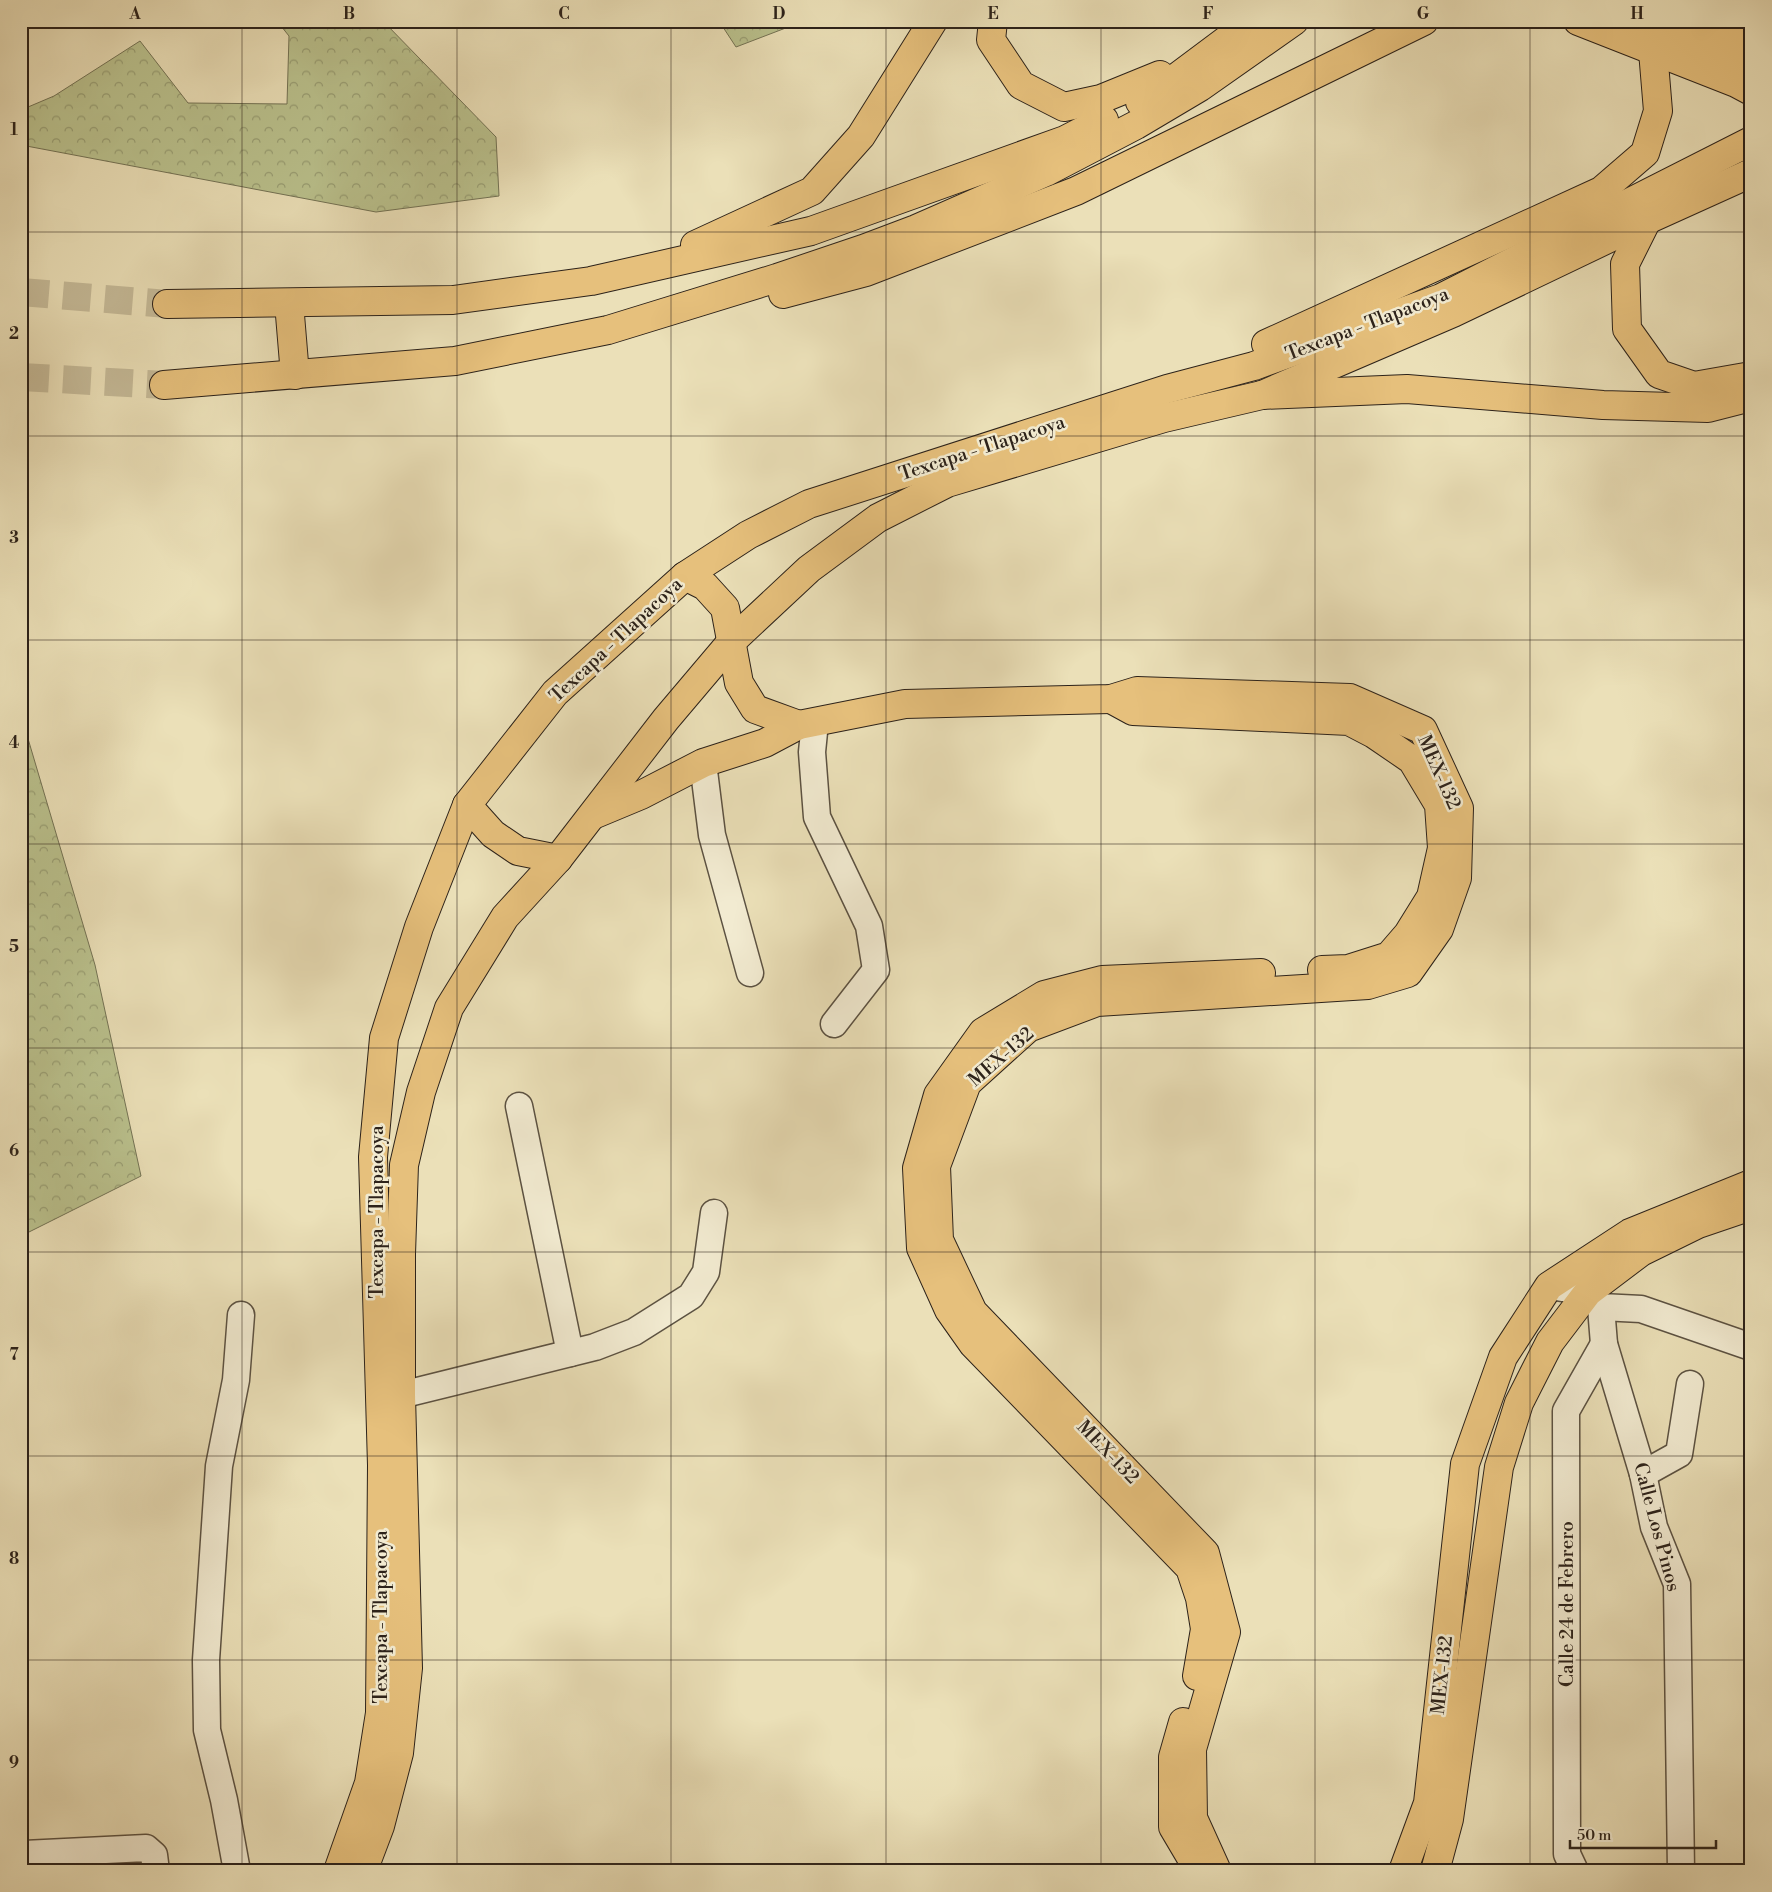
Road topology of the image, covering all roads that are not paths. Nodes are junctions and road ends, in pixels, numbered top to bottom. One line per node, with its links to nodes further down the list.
1 (933, 21): 15 (main road)
2 (993, 21): 10 (main road)
3 (1252, 21): 10 (main road)
4 (1294, 21): 18 (main road)
5 (1424, 21): 18 (main road)
6 (1578, 21): 9 (main road)
7 (1641, 21): 9 (main road)
8 (1751, 36): 9 (main road)
9 (1662, 42): 11 (main road); 22 (main road)
10 (1203, 57): 15 (main road)
11 (1746, 79)
12 (1751, 141): 22 (main road, Texcapa - Tlapacoya)
13 (1751, 173): 14 (main road, Texcapa - Tlapacoya)
14 (1647, 220): 20 (main road); 23 (main road, Texcapa - Tlapacoya)
15 (642, 270): 16 (main road)
16 (290, 302): 17 (main road); 19 (main road)
17 (167, 304)
18 (608, 330): 19 (main road)
19 (295, 375): 21 (main road)
20 (1751, 376)
21 (164, 385)
22 (1167, 389): 25 (main road, Texcapa - Tlapacoya)
23 (1262, 395): 24 (main road); 26 (main road, Texcapa - Tlapacoya)
24 (1751, 397)
25 (685, 576): 26 (main road); 30 (main road, Texcapa - Tlapacoya)
26 (732, 641): 28 (main road); 31 (main road, Texcapa - Tlapacoya)
27 (1111, 699): 28 (main road, MEX-132); 53 (main road, MEX-132); 54 (main road, MEX-132)
28 (807, 723): 29 (main road); 34 (street)
29 (703, 763): 31 (main road); 33 (street)
30 (467, 805): 32 (main road); 51 (main road, Texcapa - Tlapacoya)
31 (593, 815): 32 (main road, Texcapa - Tlapacoya)
32 (558, 859): 46 (main road, Texcapa - Tlapacoya)
33 (750, 972)
34 (834, 1024)
35 (519, 1106): 44 (street)
36 (1751, 1184): 39 (main road)
37 (1751, 1206): 40 (main road, MEX-132)
38 (714, 1213): 44 (street)
39 (1549, 1286): 40 (street); 55 (main road, MEX-132)
40 (1594, 1300): 42 (street, Calle Los Pinos); 43 (street); 56 (main road, MEX-132)
41 (240, 1315): 50 (street)
42 (1604, 1344): 47 (street, Calle Los Pinos); 57 (street, Calle 24 de Febrero)
43 (1751, 1347)
44 (570, 1352): 46 (street)
45 (1690, 1384): 47 (street)
46 (401, 1395): 52 (main road, Texcapa - Tlapacoya)
47 (1643, 1474): 58 (street, Calle Los Pinos)
48 (21, 1856): 49 (street)
49 (156, 1871)
50 (237, 1871)
51 (338, 1871)
52 (363, 1871)
53 (1199, 1871)
54 (1217, 1871)
55 (1403, 1871)
56 (1435, 1871)
57 (1575, 1871)
58 (1681, 1871)

